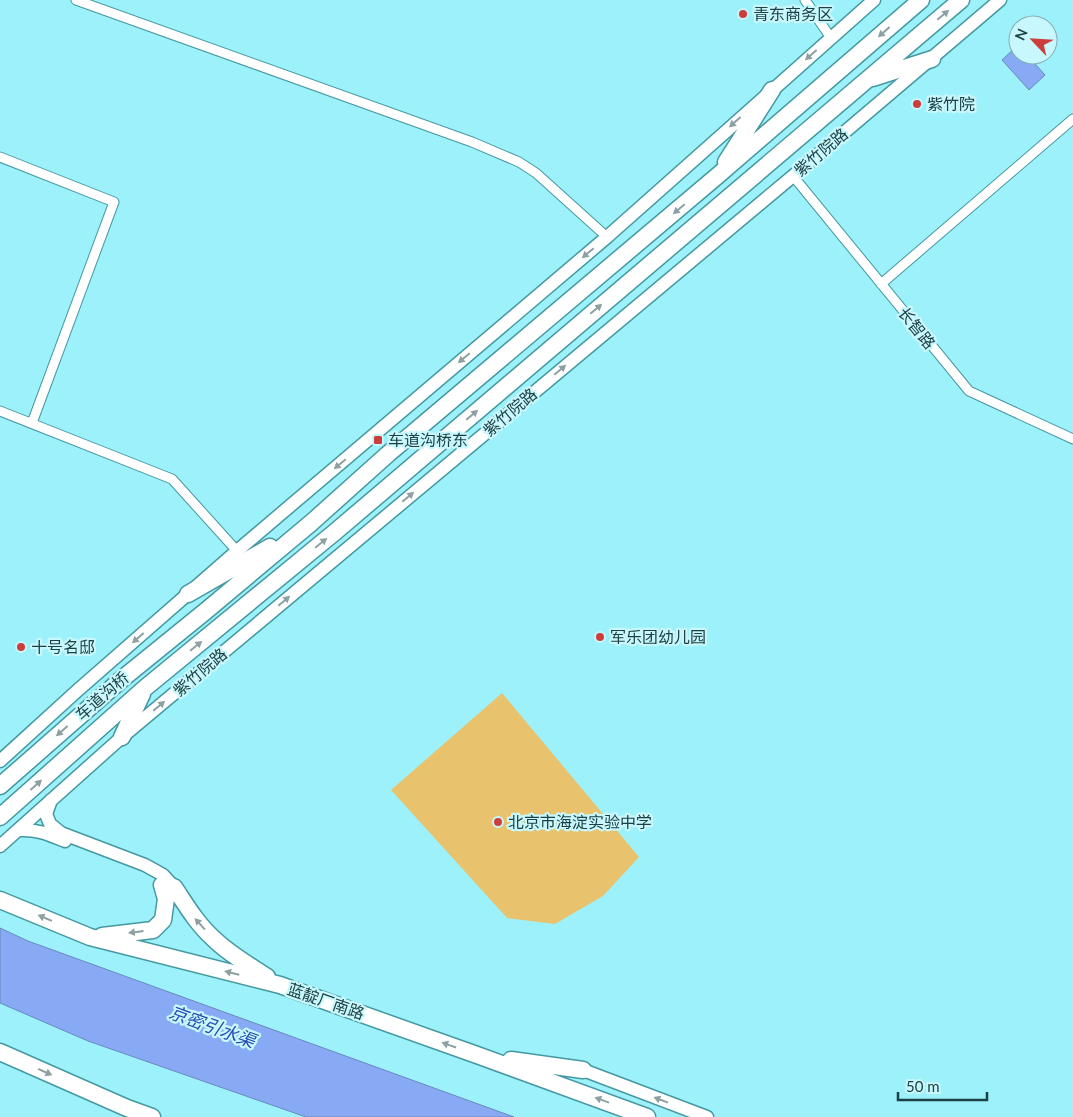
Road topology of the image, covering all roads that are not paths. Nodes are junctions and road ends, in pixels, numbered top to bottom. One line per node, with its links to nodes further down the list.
1 (76, 0): 15 (street)
2 (805, 0): 7 (street)
3 (874, 0): 7 (street)
4 (921, 0): 14 (highway, one-way to 14)
5 (961, 0): 9 (highway, 紫竹院路, one-way to 5)
6 (1000, 0): 8 (street, 紫竹院路)
7 (831, 38): 10 (street, one-way to 10)
8 (932, 59): 9 (highway); 13 (street, 紫竹院路)
9 (866, 80): 23 (highway, 紫竹院路, one-way to 9)
10 (772, 90): 14 (highway); 15 (street, one-way to 15)
11 (1073, 118): 16 (street)
12 (0, 156): 18 (street)
13 (793, 176): 16 (street, 长智路); 24 (street, 紫竹院路, one-way to 13)
14 (716, 178): 20 (highway, one-way to 20)
15 (607, 237): 21 (street, one-way to 21)
16 (881, 284): 19 (street, 长智路)
17 (0, 411): 18 (street)
18 (32, 423): 21 (street)
19 (1073, 439)
20 (310, 523): 22 (highway); 26 (highway, 车道沟桥, one-way to 26)
21 (237, 551): 22 (street)
22 (188, 594): 25 (street, one-way to 25)
23 (145, 688): 24 (highway); 28 (highway, 车道沟桥, one-way to 23)
24 (122, 737): 27 (street, 紫竹院路)
25 (0, 761)
26 (0, 786)
27 (52, 800): 29 (street, 紫竹院路); 31 (street)
28 (0, 817)
29 (19, 830): 30 (street, 紫竹院路); 31 (street)
30 (0, 846)
31 (99, 851): 32 (street)
32 (168, 886): 34 (highway, one-way to 34); 35 (highway, one-way to 32)
33 (0, 900): 34 (highway, 蓝靛厂南路, one-way to 33)
34 (90, 937): 35 (highway, 蓝靛厂南路, one-way to 34)
35 (280, 985): 37 (highway, 蓝靛厂南路, one-way to 35)
36 (0, 1052): 39 (highway, one-way to 39)
37 (477, 1055): 38 (highway); 41 (highway, 蓝靛厂南路, one-way to 37)
38 (583, 1070): 42 (street, one-way to 38)
39 (130, 1112): 40 (highway)
40 (152, 1117)
41 (647, 1117)
42 (707, 1117)

